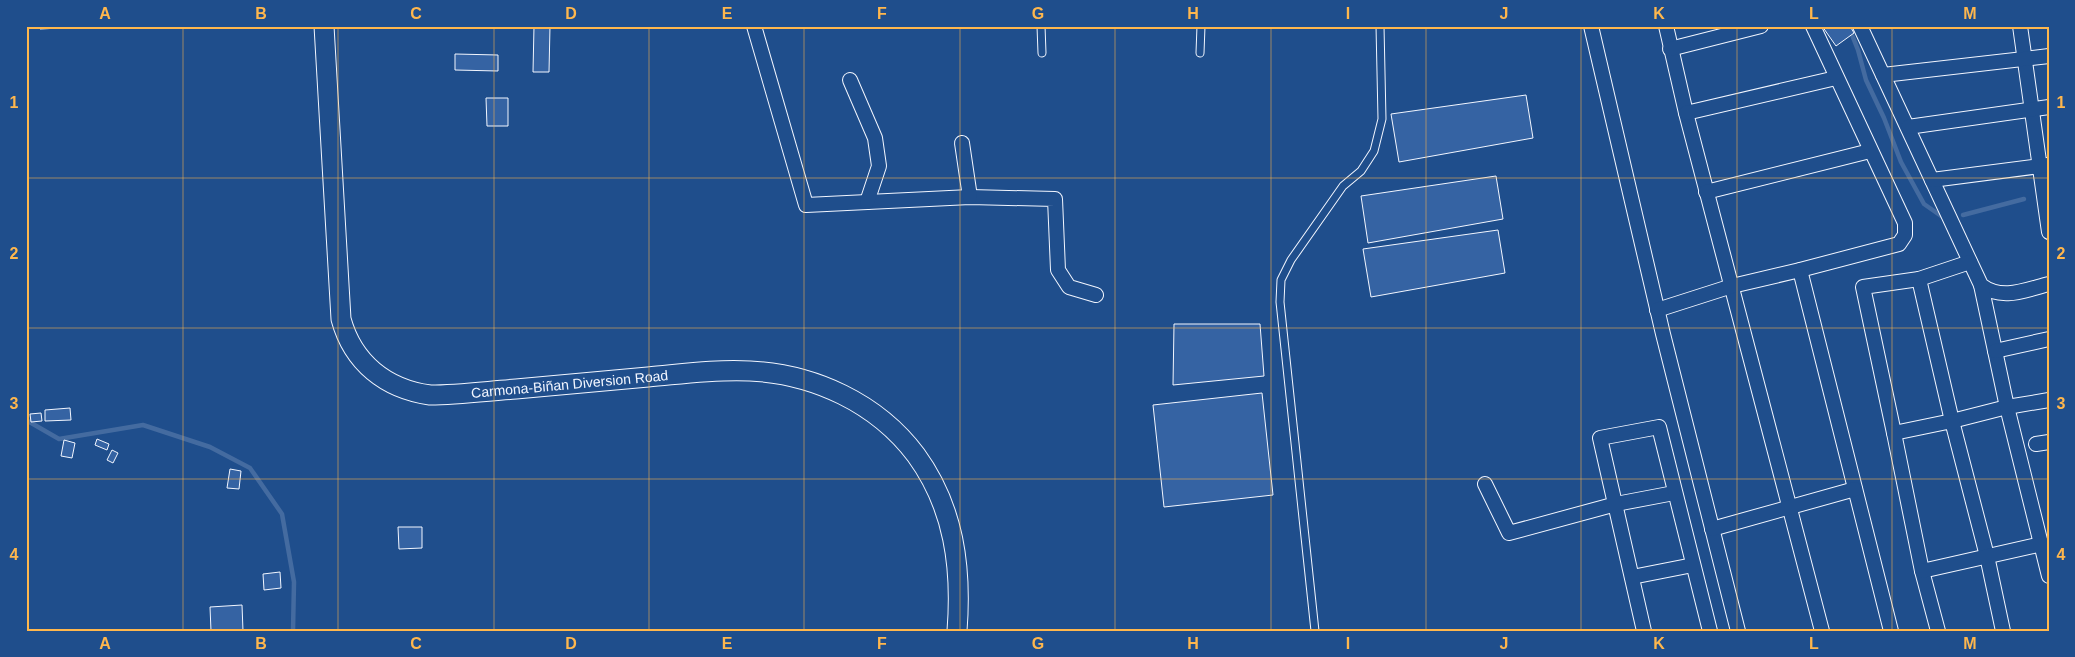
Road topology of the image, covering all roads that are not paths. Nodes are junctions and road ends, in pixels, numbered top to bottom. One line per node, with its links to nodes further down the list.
1 (324, 26): 58 (main road, Carmona-Biñan Diversion Road)
2 (754, 26): 30 (street)
3 (1042, 26): 13 (lane)
4 (1201, 26): 14 (lane)
5 (1380, 26): 59 (lane)
6 (1591, 26): 39 (street)
7 (1666, 26): 12 (street)
8 (1762, 26): 12 (street)
9 (1813, 26): 18 (street)
10 (1860, 26): 17 (street)
11 (2020, 26): 16 (street)
12 (1670, 49): 22 (street)
13 (1042, 53)
14 (1200, 53)
15 (2049, 56): 16 (street)
16 (2024, 58): 17 (street); 21 (street)
17 (1883, 75): 23 (street)
18 (1836, 78): 22 (street); 25 (street)
19 (850, 80): 30 (street)
20 (2049, 107): 21 (street)
21 (2032, 108): 23 (street); 26 (street)
22 (1686, 113): 28 (street)
23 (1908, 127): 27 (street)
24 (962, 143): 29 (street)
25 (1870, 151): 28 (street); 33 (street)
26 (2045, 165): 27 (street); 31 (street)
27 (1932, 180): 32 (street)
28 (1706, 192): 37 (street)
29 (970, 197): 30 (street); 38 (street)
30 (867, 202)
31 (2049, 232)
32 (1970, 262): 34 (street); 36 (street)
33 (1800, 270): 37 (street); 47 (street)
34 (1919, 279): 44 (street); 45 (street)
35 (2049, 284): 36 (street)
36 (1981, 285): 41 (street)
37 (1732, 286): 39 (street); 50 (street)
38 (1096, 295)
39 (1657, 310): 51 (street)
40 (2049, 339): 41 (street)
41 (1995, 351): 43 (street)
42 (2049, 400): 43 (street)
43 (2007, 407): 44 (street); 52 (street)
44 (1952, 421): 45 (street); 53 (street)
45 (1894, 433): 55 (street)
46 (1485, 484): 49 (street)
47 (1855, 489): 50 (street); 64 (street)
48 (1674, 493): 49 (street); 49 (street); 54 (street)
49 (1616, 504): 57 (street)
50 (1789, 507): 51 (street); 63 (street)
51 (1712, 529): 62 (street)
52 (2042, 544): 53 (street); 56 (street)
53 (1987, 556): 55 (street); 66 (street)
54 (1692, 565): 57 (street); 61 (street)
55 (1922, 571): 65 (street)
56 (2049, 576)
57 (1632, 577): 60 (street)
58 (957, 631)
59 (1315, 631)
60 (1644, 631)
61 (1710, 631)
62 (1738, 631)
63 (1822, 631)
64 (1891, 631)
65 (1938, 631)
66 (2002, 631)

